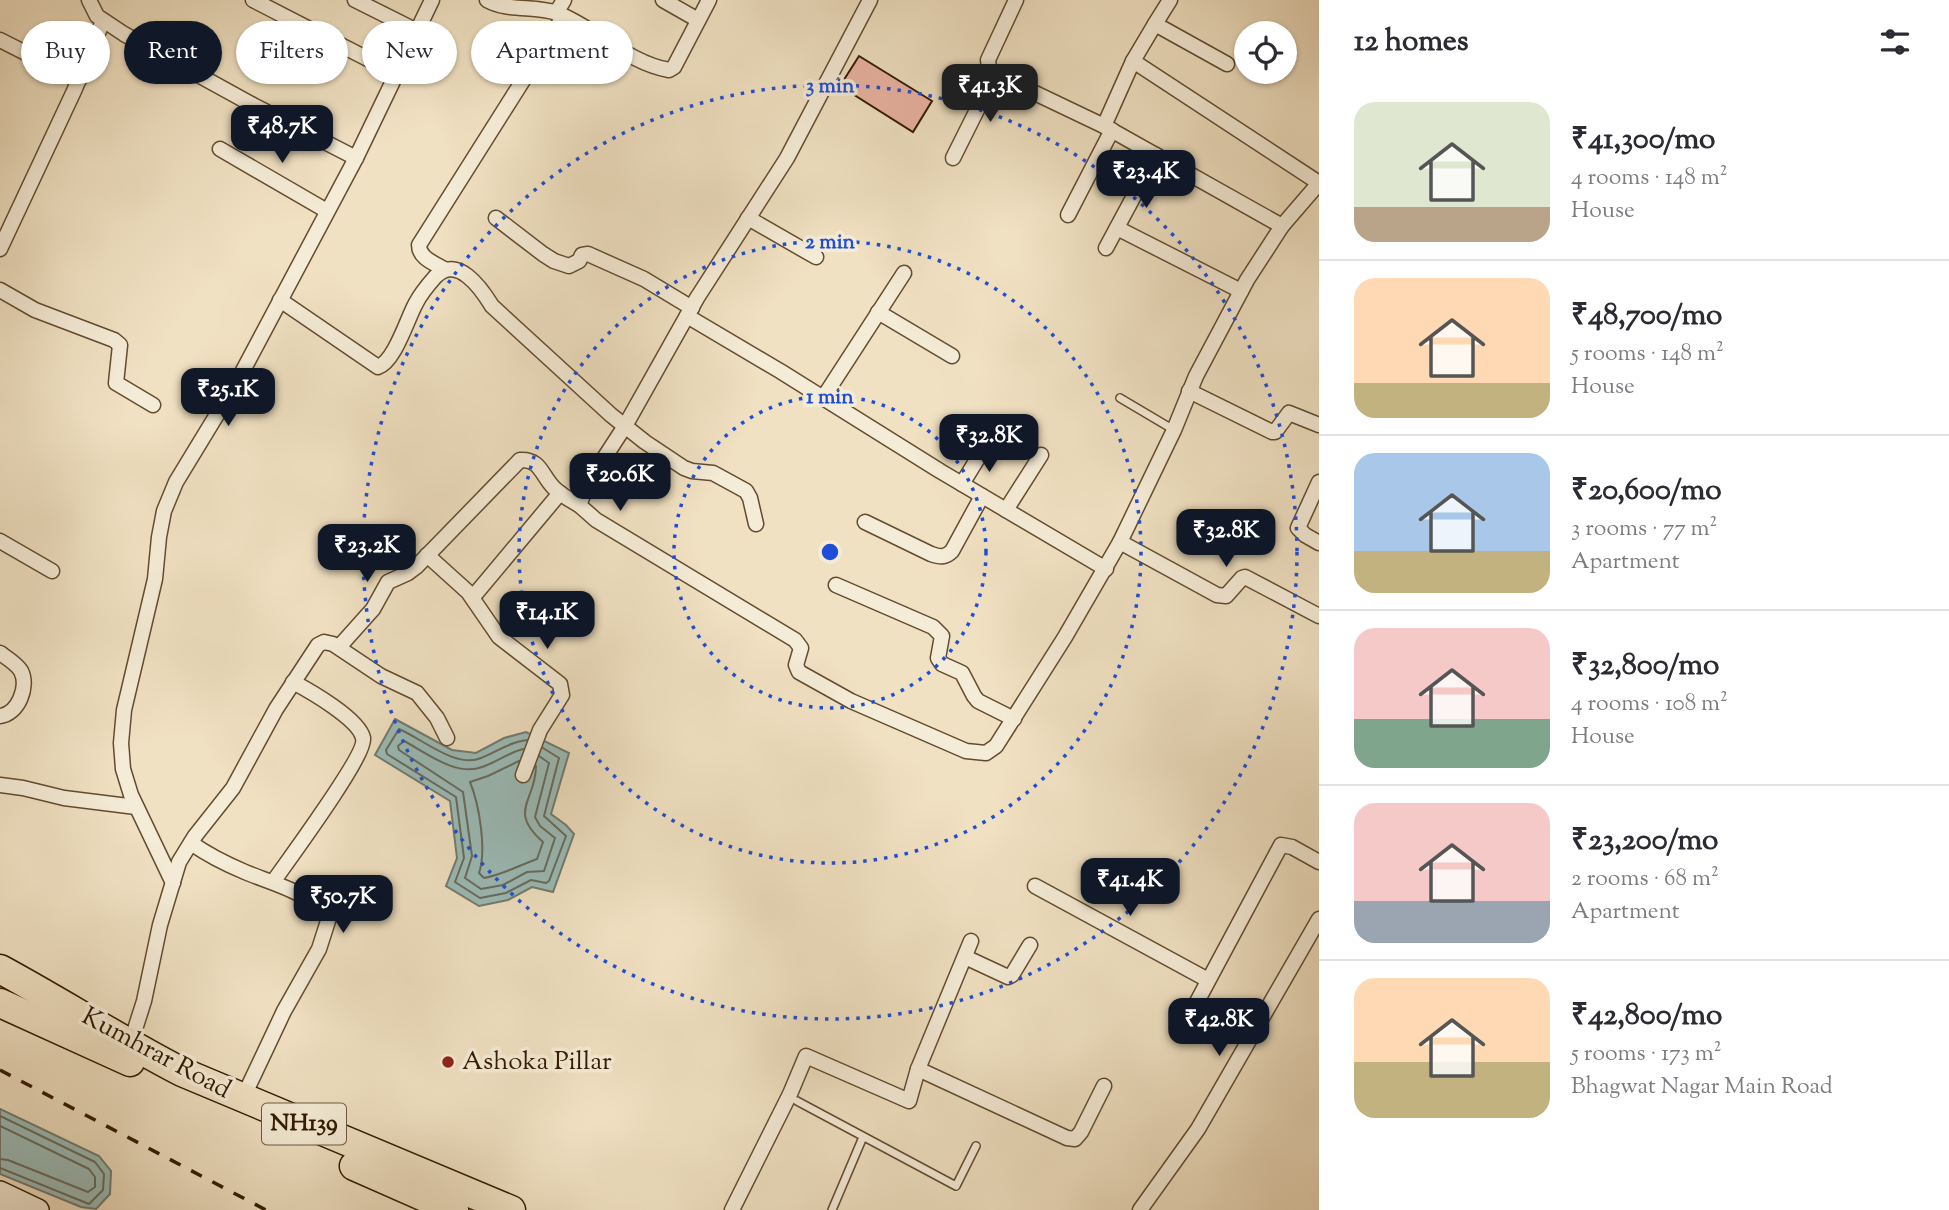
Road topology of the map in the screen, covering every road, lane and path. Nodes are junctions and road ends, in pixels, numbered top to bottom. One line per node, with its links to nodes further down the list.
1 (89, 0): 14 (street)
2 (253, 0): 21 (street)
3 (355, 0): 15 (street)
4 (432, 0): 16 (street)
5 (487, 0): 12 (street)
6 (564, 0): 12 (street)
7 (663, 0): 13 (street)
8 (709, 0): 13 (street)
9 (870, 0): 36 (street)
10 (1016, 0): 24 (street)
11 (1170, 0): 17 (street)
12 (559, 15): 13 (street); 42 (street)
13 (698, 20)
14 (103, 21)
15 (396, 21)
16 (422, 21)
17 (1155, 24): 22 (street); 23 (street)
18 (110, 25): 30 (street)
19 (0, 40): 20 (street)
20 (21, 51)
21 (362, 56)
22 (1133, 61): 27 (street); 32 (street)
23 (1227, 64)
24 (995, 74): 27 (street); 31 (street)
25 (77, 84): 40 (street)
26 (392, 84): 30 (street)
27 (1108, 128): 29 (street); 34 (street)
28 (219, 149): 33 (street)
29 (1156, 155): 37 (street); 38 (street)
30 (356, 158): 33 (street)
31 (953, 158)
32 (1319, 183): 37 (street)
33 (327, 211): 46 (street)
34 (1068, 215)
35 (496, 218): 47 (street)
36 (748, 218): 41 (street); 47 (street)
37 (1283, 226): 45 (street)
38 (1117, 228): 39 (street); 45 (street)
39 (1106, 248)
40 (0, 249)
41 (816, 257)
42 (444, 269): 46 (street); 55 (street)
43 (904, 273): 48 (street)
44 (0, 290): 53 (street)
45 (1241, 291): 50 (street)
46 (280, 300): 84 (street)
47 (690, 312): 51 (street); 55 (street)
48 (878, 312): 49 (street); 51 (street)
49 (952, 356)
50 (1189, 391): 54 (street); 56 (street)
51 (823, 398): 60 (street)
52 (1120, 398): 56 (lane)
53 (153, 404)
54 (1319, 425)
55 (625, 426): 63 (street); 66 (street)
56 (1174, 430): 68 (street)
57 (986, 445): 60 (street)
58 (1041, 455): 64 (street)
59 (1319, 482): 69 (street)
60 (962, 484): 62 (street)
61 (560, 493): 63 (street); 70 (street); 74 (street)
62 (982, 496): 64 (street); 65 (street)
63 (579, 505): 80 (street)
64 (1006, 510): 71 (street)
65 (864, 522)
66 (756, 524)
67 (0, 541): 72 (street)
68 (1120, 542): 71 (street); 75 (street)
69 (1319, 543)
70 (427, 555): 74 (street); 76 (street)
71 (1105, 569): 80 (street)
72 (52, 570)
73 (836, 585): 80 (street)
74 (473, 597): 82 (street)
75 (1319, 616)
76 (339, 647): 78 (street); 81 (street)
77 (0, 653): 79 (street)
78 (293, 682): 85 (street); 87 (street)
79 (0, 716)
80 (1014, 719)
81 (447, 738)
82 (523, 775)
83 (0, 785): 84 (street)
84 (136, 807): 88 (street)
85 (191, 843): 87 (street); 88 (street)
86 (1319, 862): 95 (street)
87 (273, 882): 103 (street)
88 (173, 883): 100 (street)
89 (1035, 886): 95 (street)
90 (1319, 919): 113 (street)
91 (971, 941): 93 (street)
92 (1030, 945): 93 (street)
93 (965, 957): 101 (street)
94 (0, 969): 99 (highway, Kumhrar Road / NH139)
95 (1208, 980): 98 (street)
96 (0, 985): 99 (main road)
97 (0, 1003): 99 (highway, NH139)
98 (1191, 1013)
99 (79, 1027): 100 (highway, Kumhrar Road / NH139); 109 (highway, Kumhrar Road / NH139)
100 (130, 1045): 103 (highway, Kumhrar Road / NH139)
101 (918, 1069): 102 (street); 111 (street)
102 (1104, 1086)
103 (242, 1100): 110 (highway, Kumhrar Road / NH139)
104 (797, 1101): 105 (lane)
105 (863, 1137): 106 (lane); 112 (lane)
106 (976, 1146)
107 (0, 1192): 108 (main road)
108 (38, 1210)
109 (454, 1210)
110 (511, 1210)
111 (732, 1210)
112 (832, 1210)
113 (1140, 1210)

